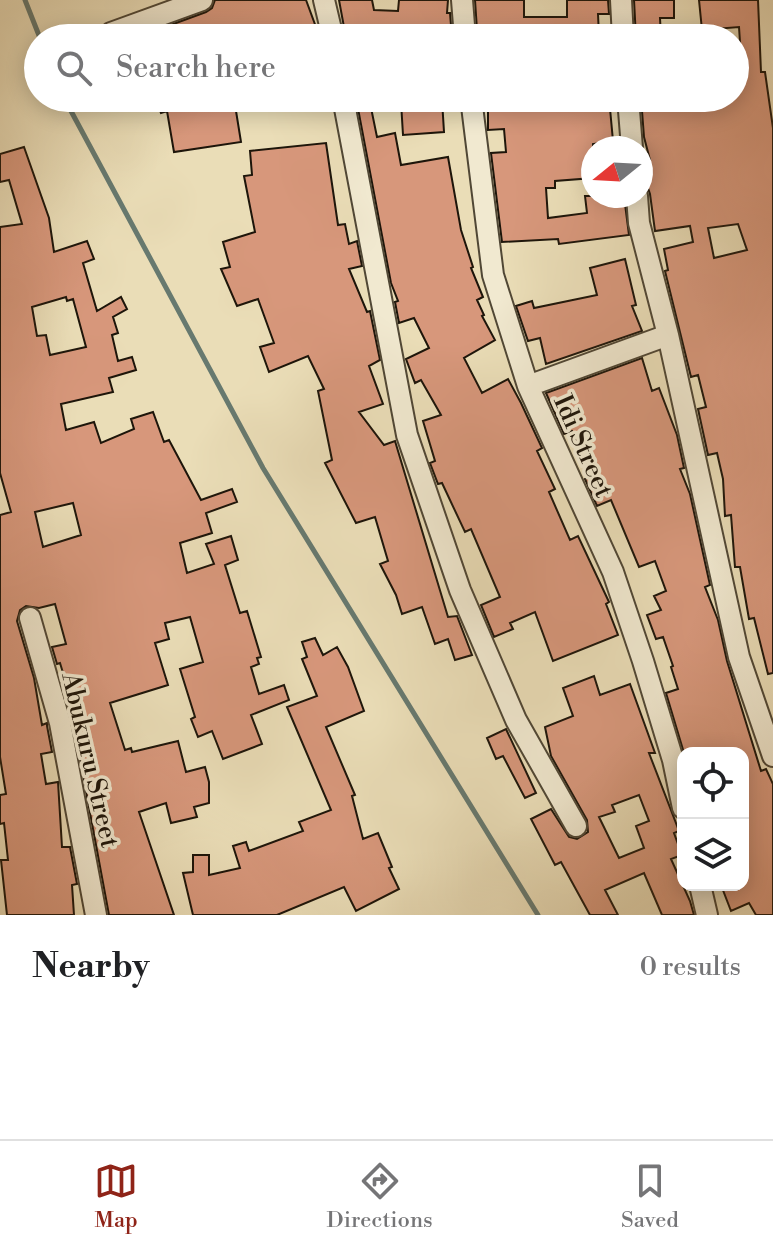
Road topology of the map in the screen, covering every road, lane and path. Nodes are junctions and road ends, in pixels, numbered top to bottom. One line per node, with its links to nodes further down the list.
1 (202, 0): 5 (street)
2 (324, 0): 6 (street)
3 (462, 0): 7 (street)
4 (621, 0): 8 (street)
5 (136, 24)
6 (330, 24)
7 (464, 24)
8 (622, 24)
9 (346, 112): 19 (street)
10 (473, 112): 15 (street, Idi Street)
11 (629, 112): 12 (street)
12 (631, 136)
13 (638, 208): 14 (street)
14 (668, 335): 15 (street); 17 (street)
15 (528, 386): 18 (street, Idi Street)
16 (30, 618): 21 (street, Abukuru Street)
17 (773, 756)
18 (677, 779)
19 (576, 826)
20 (701, 891): 22 (street)
21 (96, 915)
22 (707, 915)

